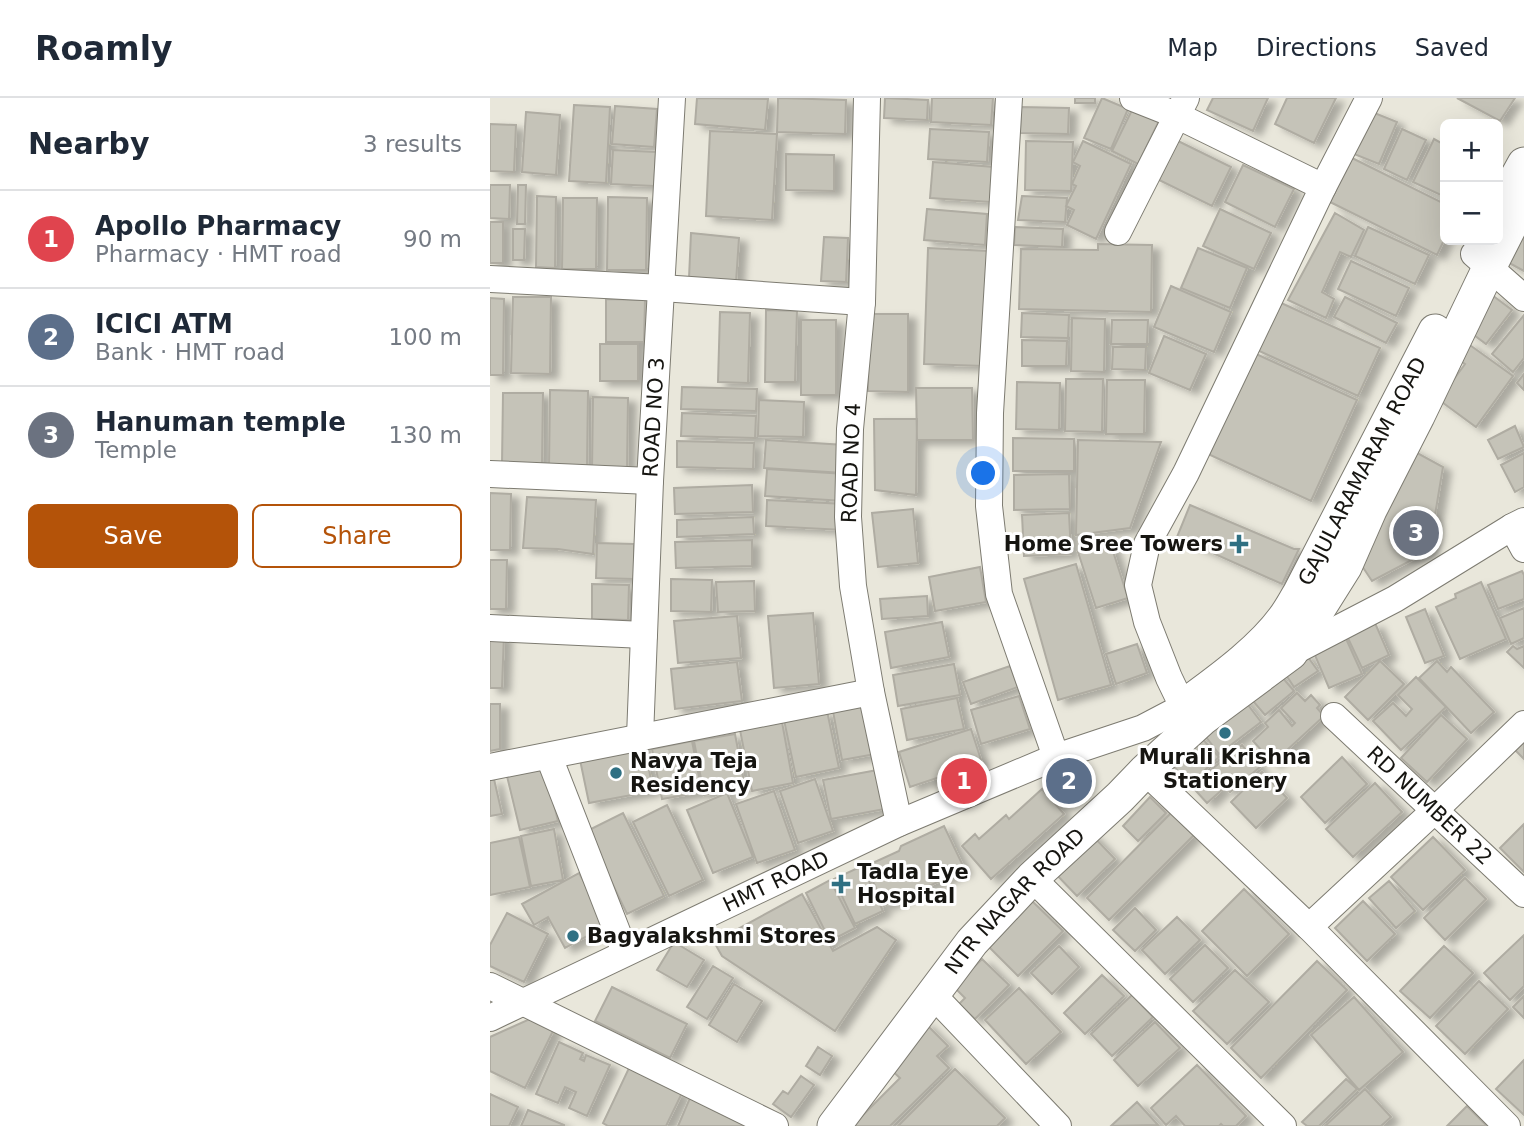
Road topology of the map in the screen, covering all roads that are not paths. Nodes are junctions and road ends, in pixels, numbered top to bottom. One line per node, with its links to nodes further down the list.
1 (672, 98): 14 (street, ROAD NO 3)
2 (867, 98): 16 (street, ROAD NO 4)
3 (1009, 98): 29 (street)
4 (1133, 98): 6 (street)
5 (1369, 98): 8 (street)
6 (1181, 106): 8 (street); 11 (street)
7 (1524, 164): 10 (main road)
8 (1322, 187): 24 (street)
9 (1524, 199): 12 (main road, GAJULARAMARAM ROAD)
10 (1503, 202)
11 (1118, 232)
12 (1482, 254): 15 (street); 22 (main road, GAJULARAMARAM ROAD); 24 (main road, GAJULARAMARAM ROAD)
13 (490, 279): 14 (street)
14 (662, 288): 16 (street); 18 (street, ROAD NO 3)
15 (1524, 298)
16 (862, 302): 23 (street, ROAD NO 4)
17 (490, 474): 18 (street)
18 (650, 481): 21 (street, ROAD NO 3)
19 (1520, 532): 22 (street)
20 (490, 628): 21 (street)
21 (644, 635): 27 (street, ROAD NO 3)
22 (1291, 653): 31 (main road, NTR NAGAR ROAD)
23 (871, 692): 27 (street); 33 (street, ROAD NO 4)
24 (1183, 707): 29 (street, HMT ROAD); 43 (main road, NTR NAGAR ROAD)
25 (1334, 716): 32 (street, RD NUMBER 22)
26 (1524, 724): 32 (street)
27 (640, 737): 28 (street)
28 (550, 757): 30 (street); 37 (street)
29 (1056, 757): 33 (street, HMT ROAD)
30 (490, 767)
31 (1145, 771): 34 (main road, NTR NAGAR ROAD); 36 (street)
32 (1435, 810): 35 (street, RD NUMBER 22); 36 (street)
33 (899, 823): 37 (street, HMT ROAD)
34 (1032, 878): 39 (main road, NTR NAGAR ROAD); 46 (street)
35 (1524, 894)
36 (1309, 927): 47 (street)
37 (625, 952): 40 (street, HMT ROAD)
38 (490, 986): 40 (street)
39 (933, 995): 44 (main road, NTR NAGAR ROAD); 45 (street)
40 (524, 1002): 41 (street, HMT ROAD); 42 (street)
41 (490, 1018)
42 (775, 1126)
43 (816, 1126)
44 (834, 1126)
45 (1058, 1126)
46 (1283, 1126)
47 (1507, 1126)

